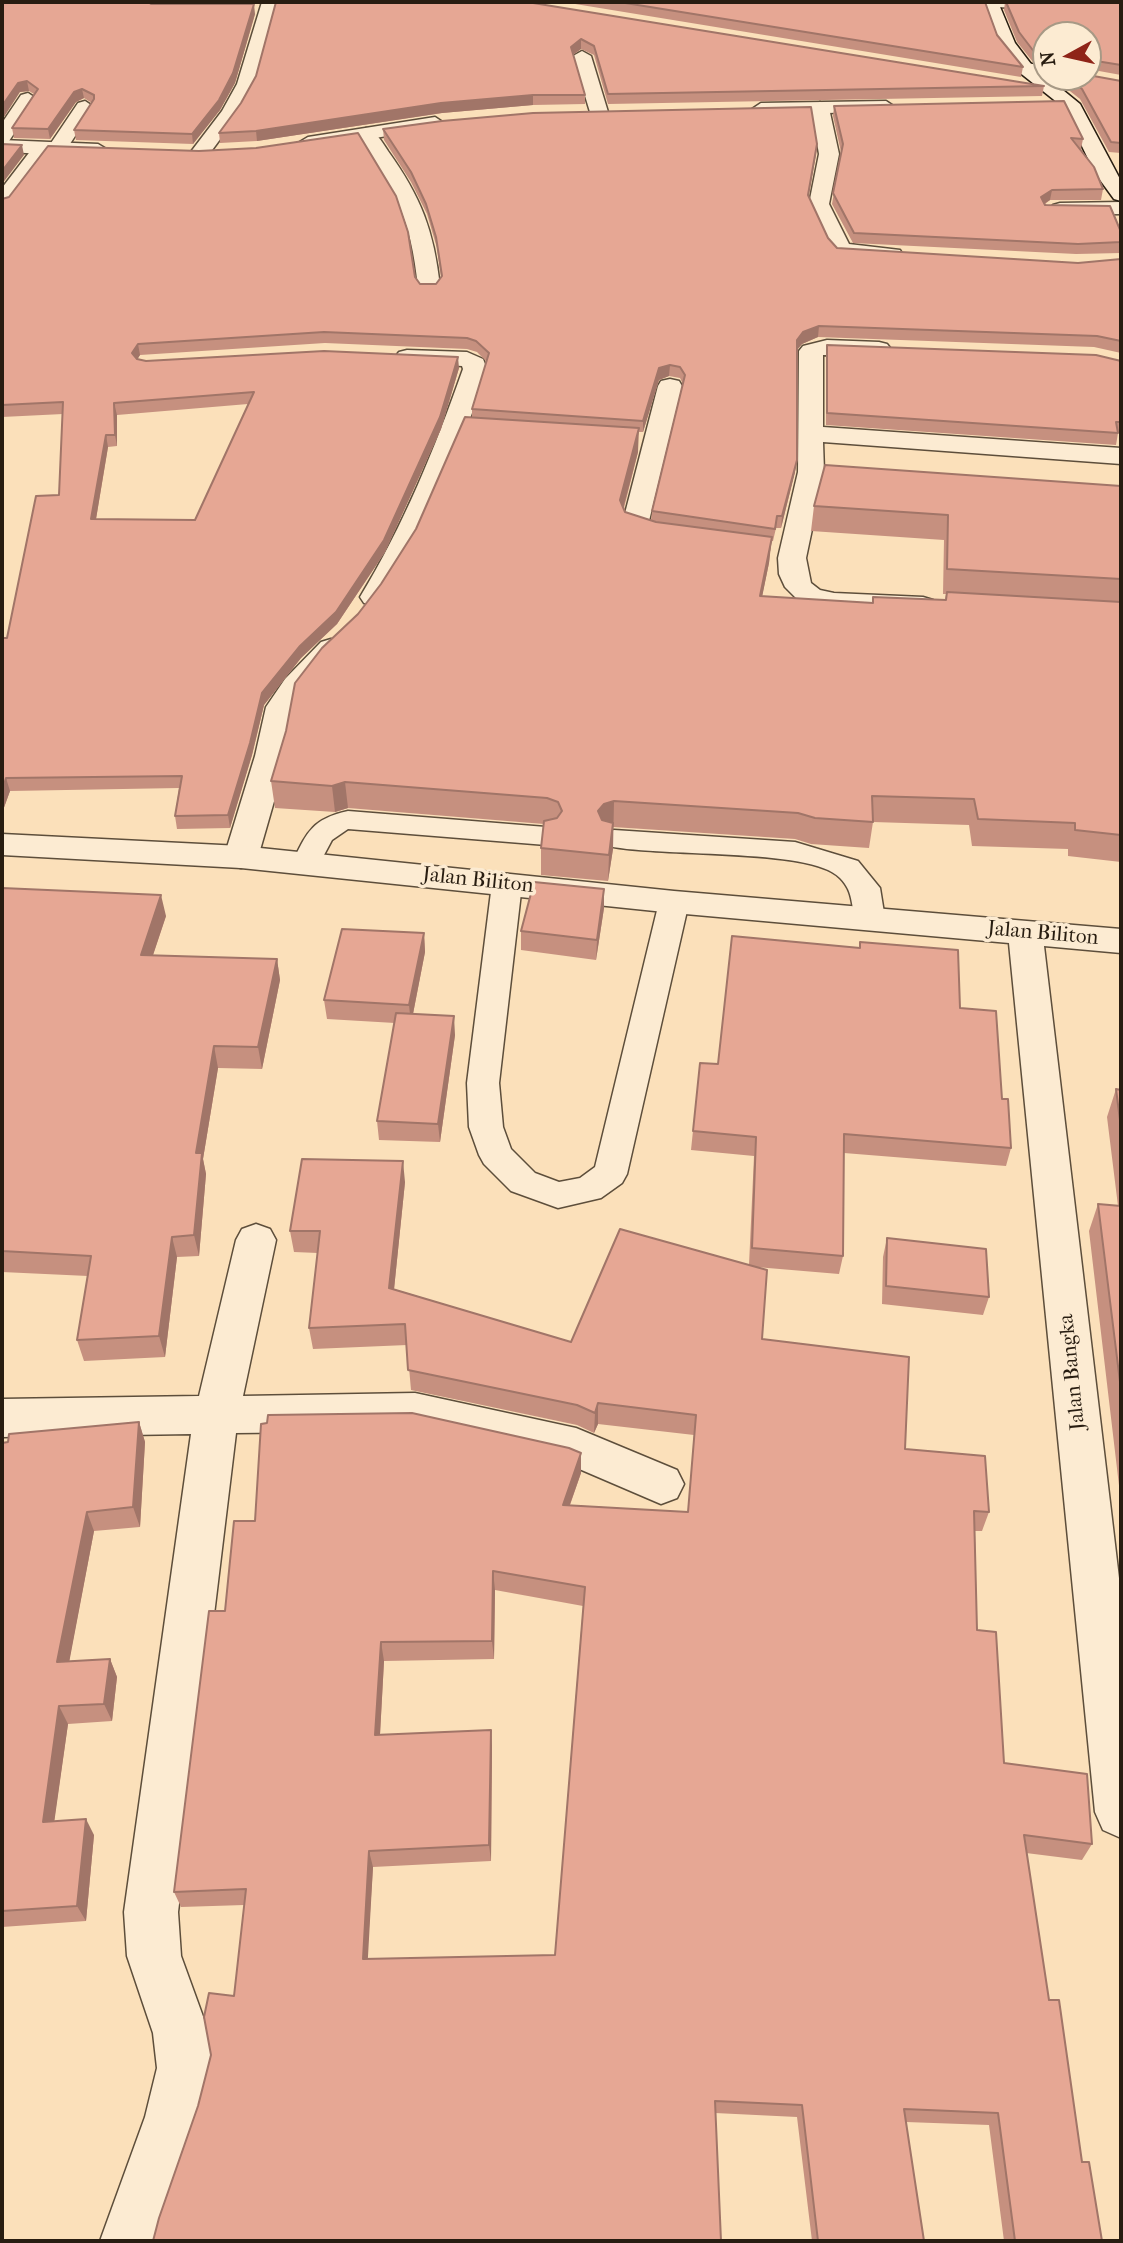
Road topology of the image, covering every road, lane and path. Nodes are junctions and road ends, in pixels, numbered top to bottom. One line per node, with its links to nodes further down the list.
1 (990, 2): 3 (street); 7 (street)
2 (265, 4): 21 (street)
3 (1121, 5)
4 (582, 56): 13 (street)
5 (971, 60): 7 (street)
6 (1032, 74): 7 (street)
7 (1022, 76): 22 (street)
8 (28, 99): 16 (street)
9 (85, 107): 19 (street)
10 (904, 107): 11 (street)
11 (820, 108): 12 (street); 27 (street)
12 (737, 109)
13 (599, 112)
14 (455, 121): 15 (street)
15 (366, 134): 18 (street); 28 (street)
16 (2, 137)
17 (2, 146): 19 (street)
18 (284, 146)
19 (50, 149): 20 (street); 24 (street)
20 (122, 151)
21 (223, 152)
22 (1113, 174): 23 (street)
23 (1121, 195)
24 (2, 202)
25 (1121, 208): 26 (street)
26 (1051, 209)
27 (917, 256)
28 (429, 287)
29 (902, 350): 32 (street)
30 (390, 356): 43 (street)
31 (670, 386): 34 (street)
32 (810, 434): 35 (street); 36 (street)
33 (629, 442): 34 (street)
34 (656, 443): 38 (street)
35 (1121, 456)
36 (809, 478): 37 (street); 39 (street)
37 (838, 481)
38 (697, 542)
39 (945, 607)
40 (546, 836): 44 (lane)
41 (614, 839): 47 (lane)
42 (2, 844): 43 (street, Jalan Biliton)
43 (241, 856): 44 (street, Jalan Biliton)
44 (306, 863): 45 (street, Jalan Biliton)
45 (507, 884): 46 (street, Jalan Biliton); 46 (lane)
46 (674, 902): 47 (street, Jalan Biliton)
47 (870, 919): 48 (street, Jalan Biliton)
48 (1025, 932): 49 (street, Jalan Biliton); 54 (street, Jalan Bangka)
49 (1121, 941)
50 (256, 1240): 51 (street)
51 (216, 1417): 52 (street); 53 (street); 55 (street)
52 (2, 1418)
53 (661, 1484)
54 (1121, 1812)
55 (130, 2241)

